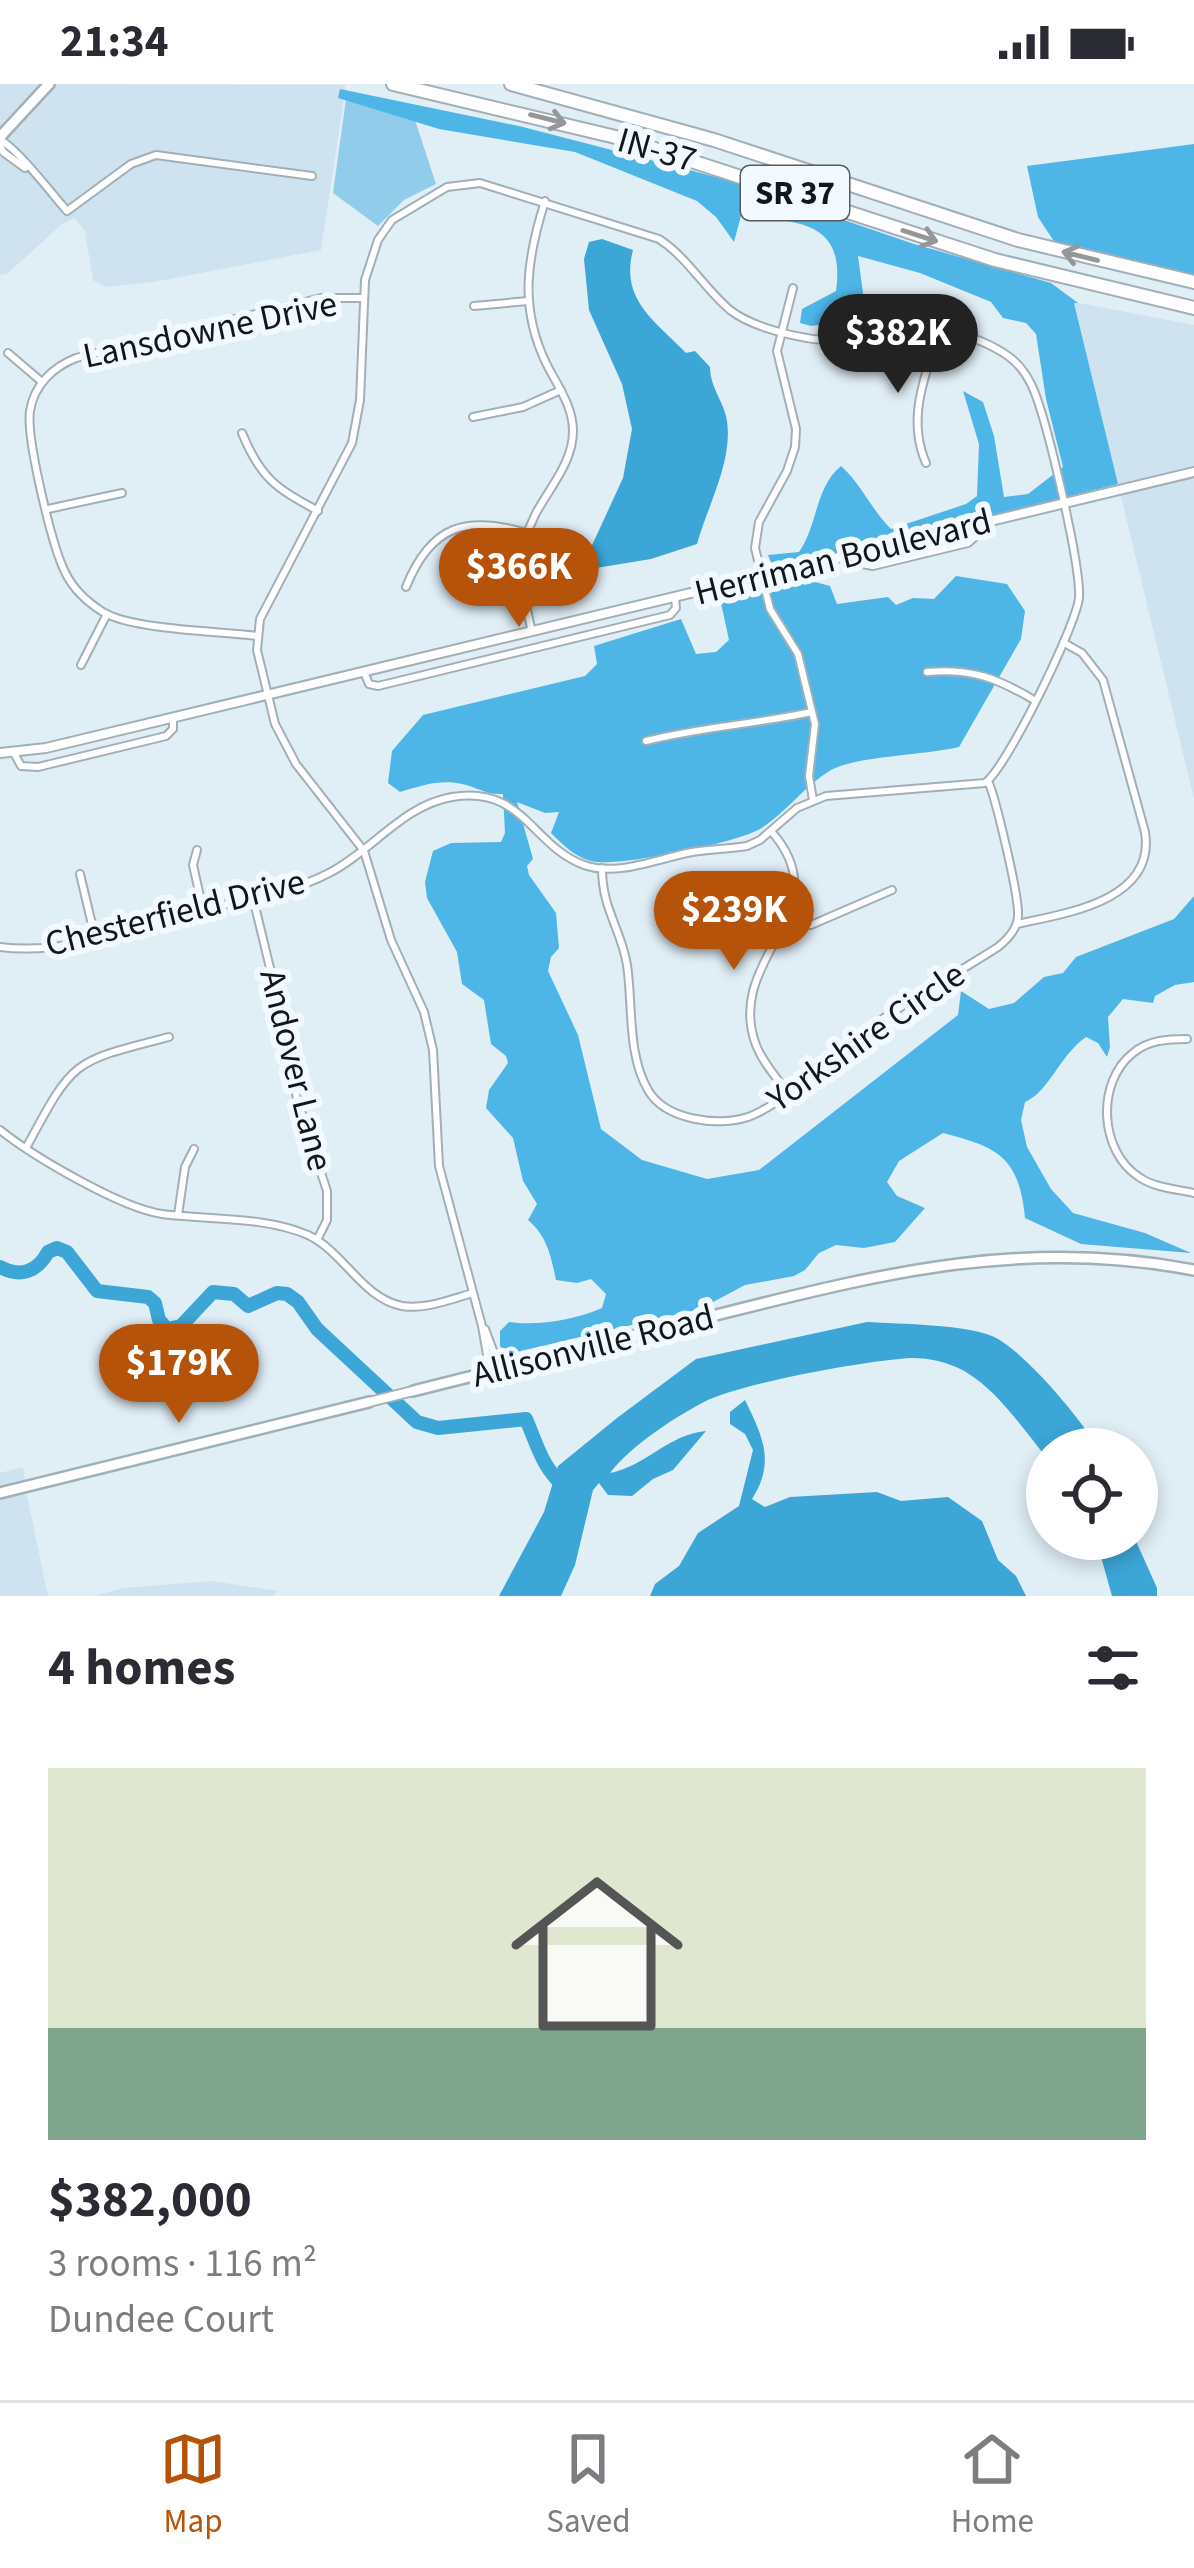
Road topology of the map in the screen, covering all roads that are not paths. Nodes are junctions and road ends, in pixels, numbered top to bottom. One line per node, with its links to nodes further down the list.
1 (49, 84): 4 (main road)
2 (393, 84): 12 (highway, IN-37 / SR 37, one-way to 12)
3 (511, 84): 7 (highway, IN-37 / SR 37, one-way to 3)
4 (0, 141): 5 (street)
5 (312, 176)
6 (545, 201): 9 (street); 10 (street); 14 (street)
7 (1194, 282)
8 (793, 288): 14 (street)
9 (363, 298): 16 (street, Lansdowne Drive); 25 (street)
10 (528, 301): 11 (street); 17 (street)
11 (474, 305)
12 (1194, 308)
13 (940, 329): 14 (street); 20 (street); 23 (street)
14 (781, 331): 29 (street)
15 (8, 353): 16 (street)
16 (42, 382): 24 (street, Lansdowne Drive)
17 (561, 390): 18 (street); 27 (street)
18 (473, 417)
19 (242, 433): 25 (street)
20 (926, 463)
21 (1194, 472): 23 (street, Herriman Boulevard)
22 (122, 493): 24 (street)
23 (1063, 504): 26 (street, Herriman Boulevard); 35 (street)
24 (48, 509): 32 (street, Lansdowne Drive)
25 (319, 511): 34 (street)
26 (976, 525): 28 (street, Herriman Boulevard); 28 (street)
27 (527, 533): 30 (street); 33 (street)
28 (858, 554): 29 (street, Herriman Boulevard)
29 (761, 577): 31 (street, Herriman Boulevard); 41 (street)
30 (406, 587)
31 (675, 598): 33 (street, Herriman Boulevard); 37 (street)
32 (107, 614): 34 (street); 36 (street)
33 (532, 632): 37 (street, Herriman Boulevard)
34 (257, 636): 39 (street)
35 (1066, 644): 40 (street); 57 (street)
36 (81, 665)
37 (364, 672): 39 (street, Herriman Boulevard)
38 (927, 672): 40 (street)
39 (266, 696): 42 (street, Herriman Boulevard); 50 (street)
40 (1034, 700): 46 (street)
41 (812, 712): 43 (street); 47 (street)
42 (173, 718): 45 (street, Herriman Boulevard); 45 (street)
43 (646, 741)
44 (0, 753): 45 (street, Herriman Boulevard)
45 (14, 753)
46 (988, 781): 47 (street); 57 (street)
47 (813, 800): 48 (street)
48 (771, 831): 51 (street); 56 (street)
49 (197, 850): 55 (street)
50 (364, 851): 51 (street, Chesterfield Drive); 54 (street, Chesterfield Drive); 70 (street)
51 (602, 868): 62 (street, Yorkshire Circle)
52 (80, 874): 58 (street)
53 (892, 890): 56 (street)
54 (253, 898): 55 (street, Chesterfield Drive); 68 (street, Andover Lane)
55 (203, 910): 58 (street, Chesterfield Drive)
56 (787, 921): 62 (street)
57 (1017, 924): 62 (street, Yorkshire Circle)
58 (95, 938): 59 (street, Chesterfield Drive)
59 (0, 947)
60 (169, 1037): 64 (street)
61 (1187, 1039): 66 (street)
62 (787, 1092)
63 (0, 1130): 64 (street)
64 (26, 1148): 67 (street)
65 (194, 1149): 67 (street)
66 (1194, 1193)
67 (178, 1215): 68 (street)
68 (317, 1240): 70 (street)
69 (1194, 1270): 71 (main road, Allisonville Road)
70 (474, 1293): 71 (street)
71 (495, 1370): 72 (main road, Allisonville Road)
72 (413, 1391): 73 (street, Allisonville Road)
73 (369, 1402): 74 (main road, Allisonville Road)
74 (0, 1493)

